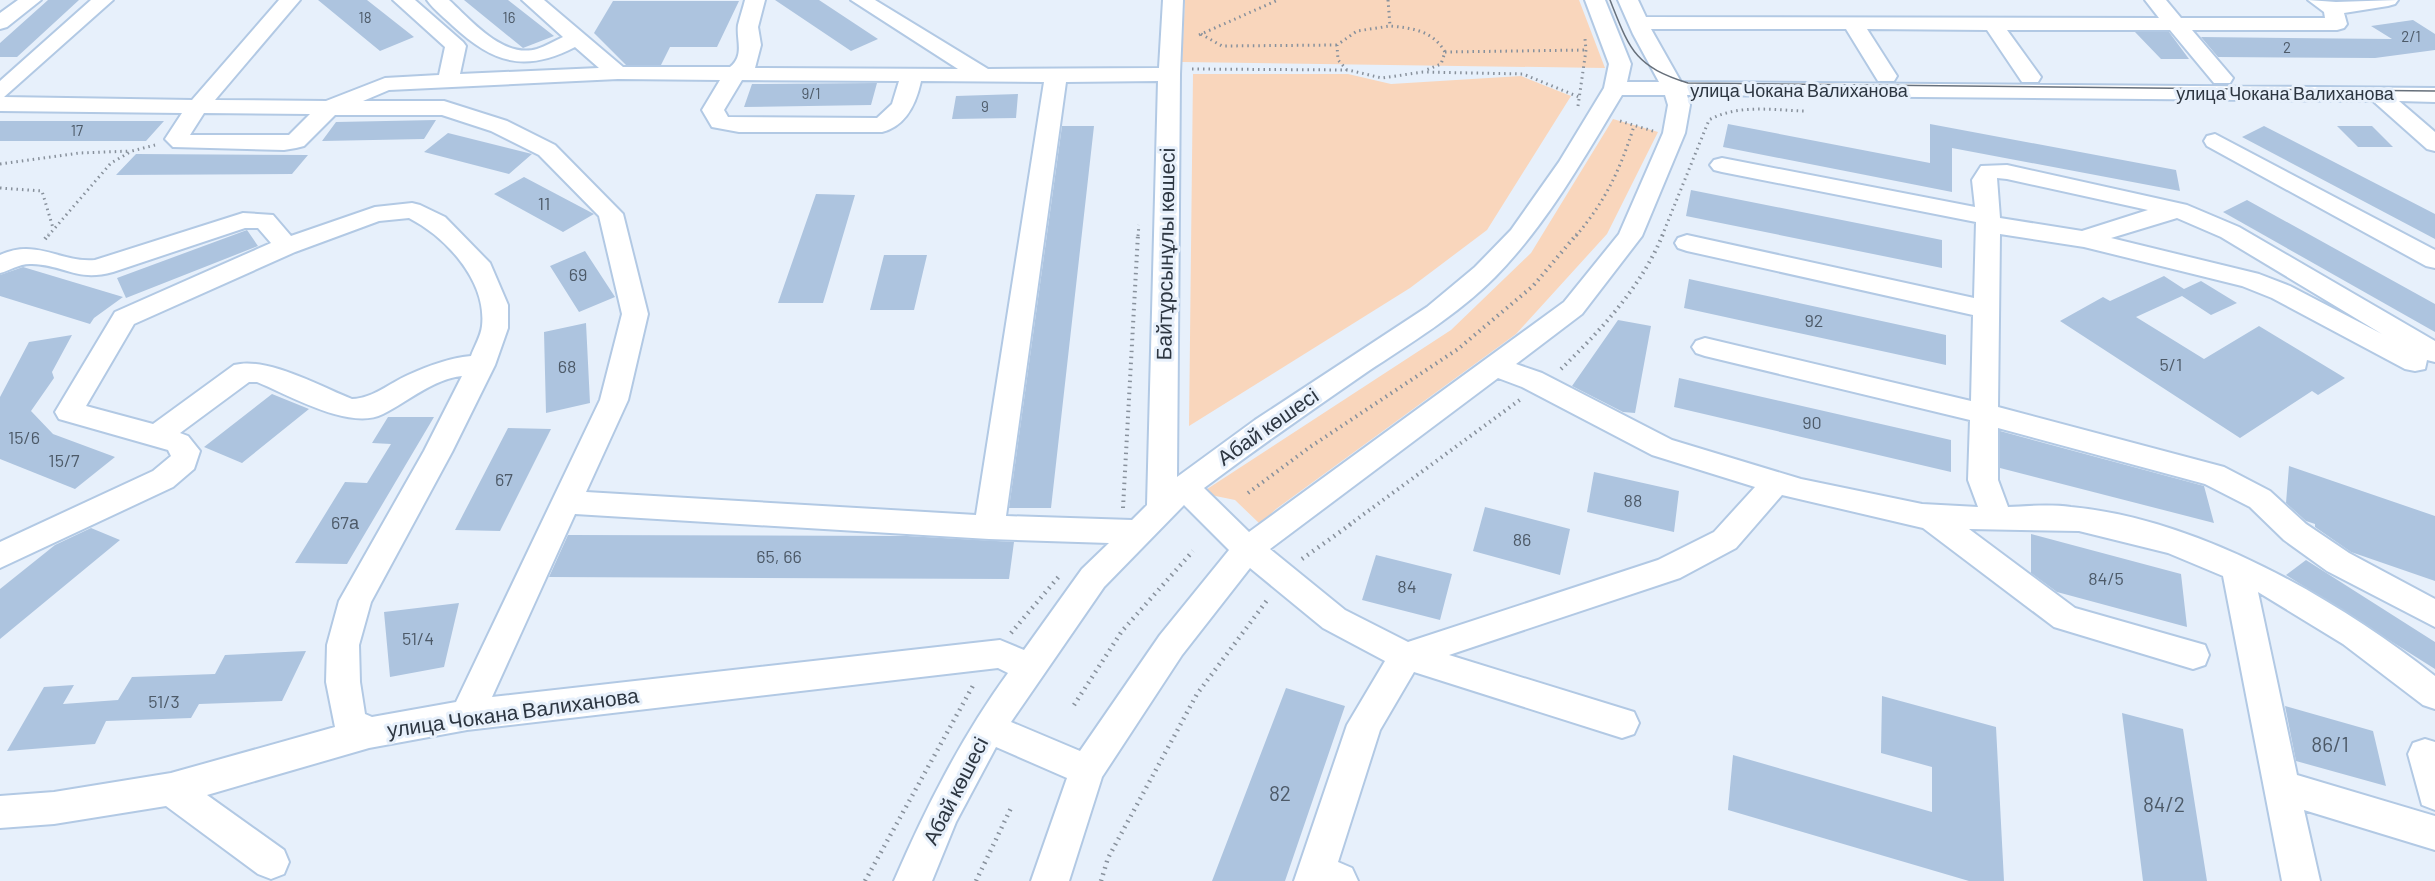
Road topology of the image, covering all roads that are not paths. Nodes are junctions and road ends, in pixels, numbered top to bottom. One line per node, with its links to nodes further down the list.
1 (31, 0): 16 (street)
2 (103, 0): 36 (street)
3 (290, 0): 40 (street)
4 (403, 0): 32 (street)
5 (437, 0): 20 (street)
6 (532, 0): 20 (street)
7 (755, 0): 24 (street)
8 (861, 0): 26 (street)
9 (1173, 0): 22 (street, Байтұрсынұлы көшесі)
10 (1595, 0): 34 (street, Абай көшесі)
11 (2155, 0): 19 (street)
12 (2388, 0): 13 (street)
13 (2325, 4): 19 (street)
14 (1723, 6): 15 (street)
15 (1632, 10): 17 (street); 21 (street)
16 (0, 23)
17 (1853, 24): 18 (street); 28 (street)
18 (1993, 24): 19 (street); 29 (street)
19 (2173, 24): 31 (street)
20 (576, 38): 23 (street)
21 (1656, 56): 33 (street); 35 (street)
22 (1178, 72): 27 (street); 63 (street, Байтұрсынұлы көшесі)
23 (618, 73): 24 (street); 32 (street)
24 (734, 75): 25 (street); 25 (street)
25 (911, 75): 26 (street)
26 (984, 76): 27 (street)
27 (1056, 76): 69 (street)
28 (1886, 76): 29 (street, улица Чокана Валиханова); 33 (street, улица Чокана Валиханова)
29 (2030, 77): 31 (street, улица Чокана Валиханова)
30 (2435, 77): 31 (street, улица Чокана Валиханова)
31 (2222, 78)
32 (448, 80): 41 (street)
33 (1726, 83): 35 (street, улица Чокана Валиханова); 37 (street, улица Чокана Валиханова); 42 (street)
34 (1615, 88): 35 (street, улица Чокана Валиханова); 63 (street, Абай көшесі)
35 (1676, 91): 42 (street)
36 (0, 92)
37 (2378, 94): 38 (street, улица Чокана Валиханова); 44 (street)
38 (2435, 95)
39 (0, 104): 40 (street)
40 (198, 106): 41 (street); 41 (street)
41 (329, 108): 65 (street)
42 (1673, 134): 59 (street)
43 (2215, 141): 52 (street)
44 (2435, 144)
45 (1722, 165): 47 (street)
46 (2179, 210): 47 (street); 48 (street); 49 (street)
47 (1988, 221): 49 (street); 55 (street)
48 (2230, 232): 54 (street); 57 (street)
49 (2084, 239): 54 (street)
50 (1687, 243): 55 (street)
51 (286, 246): 53 (street); 58 (street); 62 (street)
52 (2435, 260)
53 (0, 265)
54 (2250, 280): 60 (street)
55 (1986, 309): 61 (street)
56 (1705, 347): 61 (street)
57 (2435, 353)
58 (482, 365): 62 (street); 82 (street)
59 (1493, 366): 64 (street); 71 (street)
60 (2435, 373)
61 (1985, 414): 68 (street); 74 (street)
62 (157, 435): 72 (street)
63 (1173, 482): 66 (street, Байтұрсынұлы көшесі); 71 (street)
64 (1777, 482): 67 (street); 76 (street)
65 (566, 502): 69 (street); 79 (street)
66 (1162, 509): 70 (street, Абай көшесі)
67 (1930, 517): 68 (street); 75 (street)
68 (1997, 519): 73 (street)
69 (989, 526): 70 (street)
70 (1139, 532): 77 (street, Абай көшесі)
71 (1248, 549): 76 (street); 84 (street)
72 (0, 556)
73 (2237, 569): 78 (street); 85 (street)
74 (2435, 614)
75 (2193, 655)
76 (1406, 656): 80 (street); 91 (street)
77 (1030, 668): 79 (street, улица Чокана Валиханова); 81 (street, Абай көшесі)
78 (2435, 695)
79 (467, 715): 82 (street, улица Чокана Валиханова)
80 (1622, 723)
81 (988, 728): 84 (street); 92 (street, Абай көшесі)
82 (369, 733): 86 (street, улица Чокана Валиханова)
83 (2425, 754): 87 (street)
84 (1087, 770): 93 (street)
85 (2282, 787): 89 (street); 94 (street)
86 (171, 789): 88 (street, улица Чокана Валиханова); 90 (street)
87 (2435, 794)
88 (0, 812)
89 (2435, 833)
90 (271, 862)
91 (1323, 878)
92 (913, 881)
93 (1050, 881)
94 (2301, 881)

